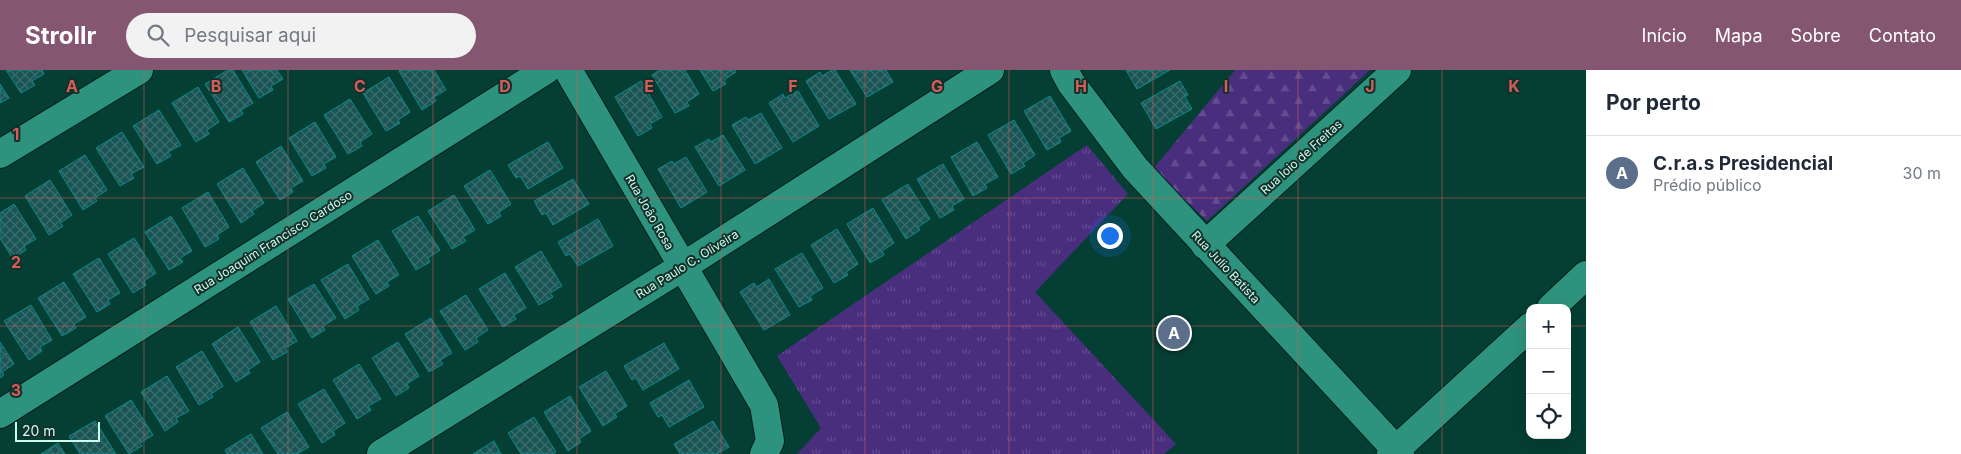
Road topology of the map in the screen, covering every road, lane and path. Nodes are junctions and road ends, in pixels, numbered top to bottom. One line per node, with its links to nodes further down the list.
1 (138, 70): 7 (street)
2 (546, 70): 13 (street, Rua Joaquim Francisco Cardoso)
3 (568, 70): 9 (street, Rua João Rosa)
4 (990, 70): 9 (street, Rua Paulo C. Oliveira)
5 (1064, 70): 8 (street, Rua Julio Batista)
6 (1397, 70): 8 (street, Rua Ioio de Freitas)
7 (0, 154)
8 (1205, 245): 14 (street, Rua Julio Batista)
9 (682, 267): 15 (street, Rua Paulo C. Oliveira); 16 (street, Rua João Rosa)
10 (1586, 275): 11 (street)
11 (1554, 304)
12 (1526, 331): 14 (street)
13 (0, 414)
14 (1395, 452)
15 (381, 454)
16 (764, 454)

